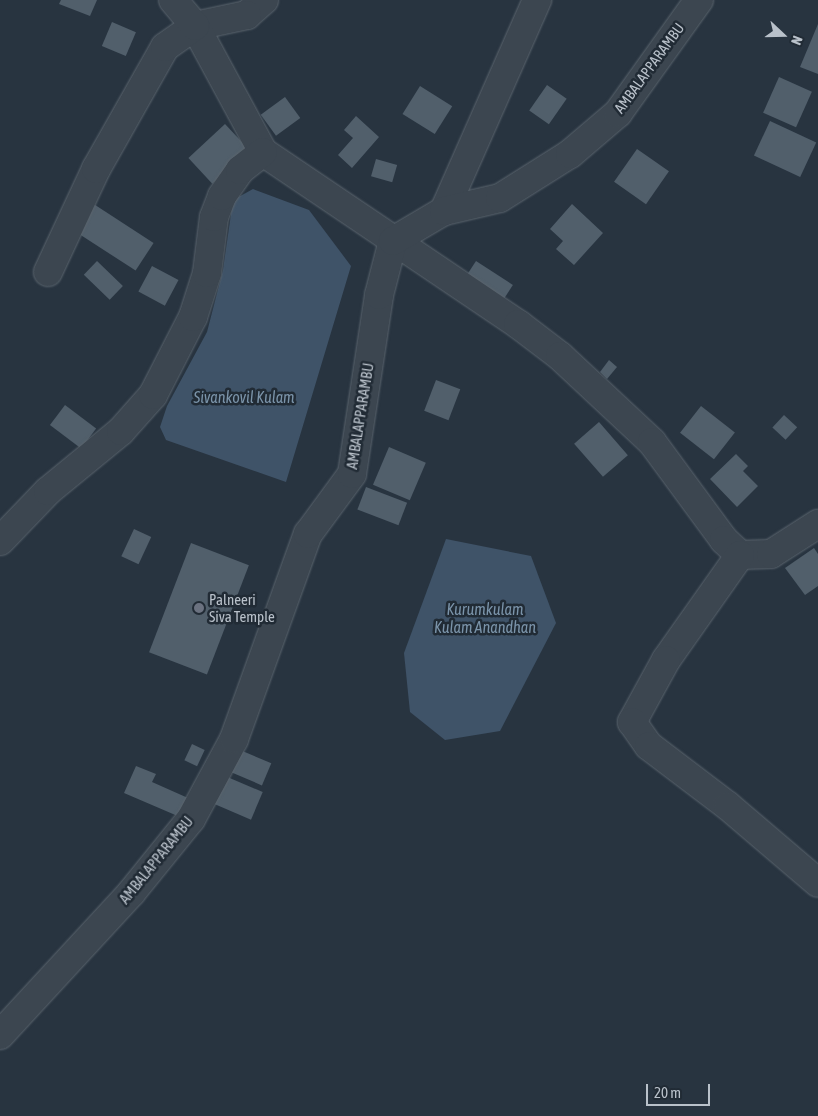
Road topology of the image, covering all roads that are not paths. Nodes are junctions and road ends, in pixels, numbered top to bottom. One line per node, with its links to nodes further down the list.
1 (173, 0): 5 (street)
2 (264, 0): 5 (street)
3 (537, 0): 7 (street)
4 (699, 0): 7 (street, AMBALAPPARAMBU)
5 (195, 26): 6 (street); 9 (street)
6 (263, 152): 8 (street); 11 (street)
7 (444, 211): 8 (street, AMBALAPPARAMBU)
8 (393, 241): 12 (street); 14 (street, AMBALAPPARAMBU)
9 (48, 272)
10 (818, 524): 12 (street)
11 (0, 541)
12 (740, 554): 13 (street)
13 (818, 882)
14 (0, 1035)

